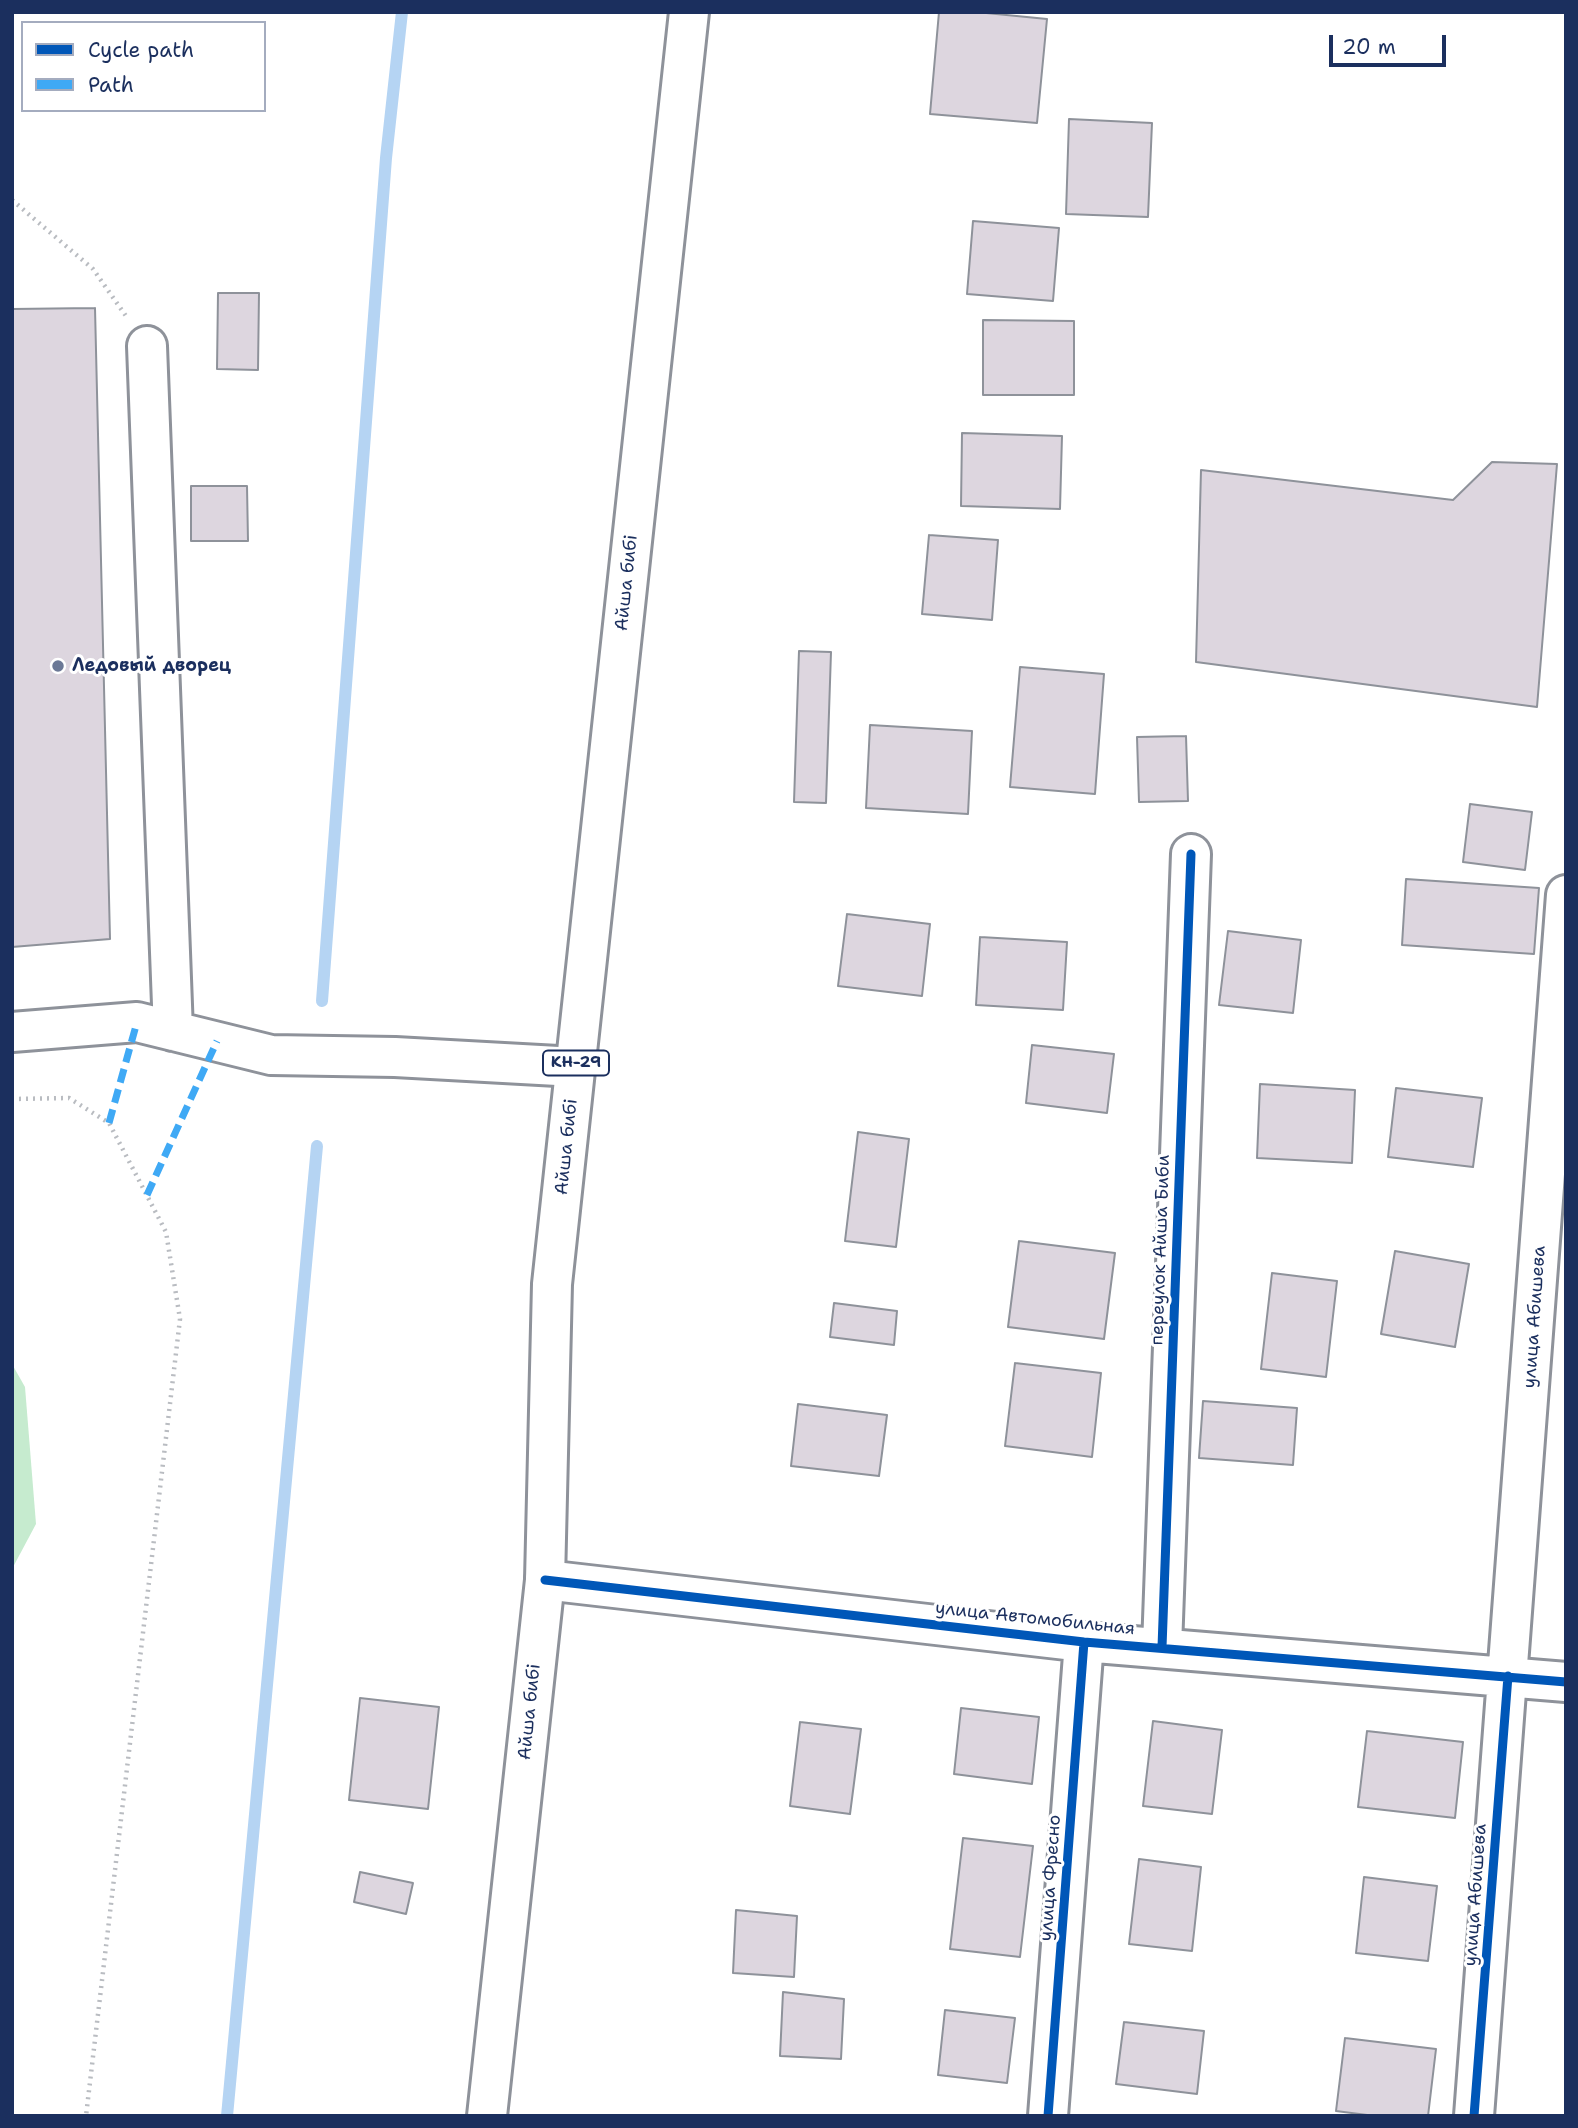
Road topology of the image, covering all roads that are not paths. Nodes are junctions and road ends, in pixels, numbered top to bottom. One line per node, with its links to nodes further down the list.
1 (689, 12): 7 (street, Айша бибі / КН-29)
2 (147, 346): 5 (street)
3 (1191, 854): 10 (street, переулок Айша Биби)
4 (1566, 895): 11 (street, улица Абишева)
5 (173, 1031): 6 (street); 7 (street)
6 (12, 1032)
7 (576, 1067): 8 (street, Айша бибі / КН-29)
8 (545, 1580): 9 (street, улица Автомобильная); 13 (street, Айша бибі / КН-29)
9 (1084, 1642): 10 (street, улица Автомобильная); 14 (street, улица Фресно)
10 (1162, 1647): 11 (street, улица Автомобильная)
11 (1508, 1676): 12 (street, улица Автомобильная); 15 (street, улица Абишева)
12 (1566, 1682)
13 (487, 2116)
14 (1048, 2116)
15 (1474, 2116)

